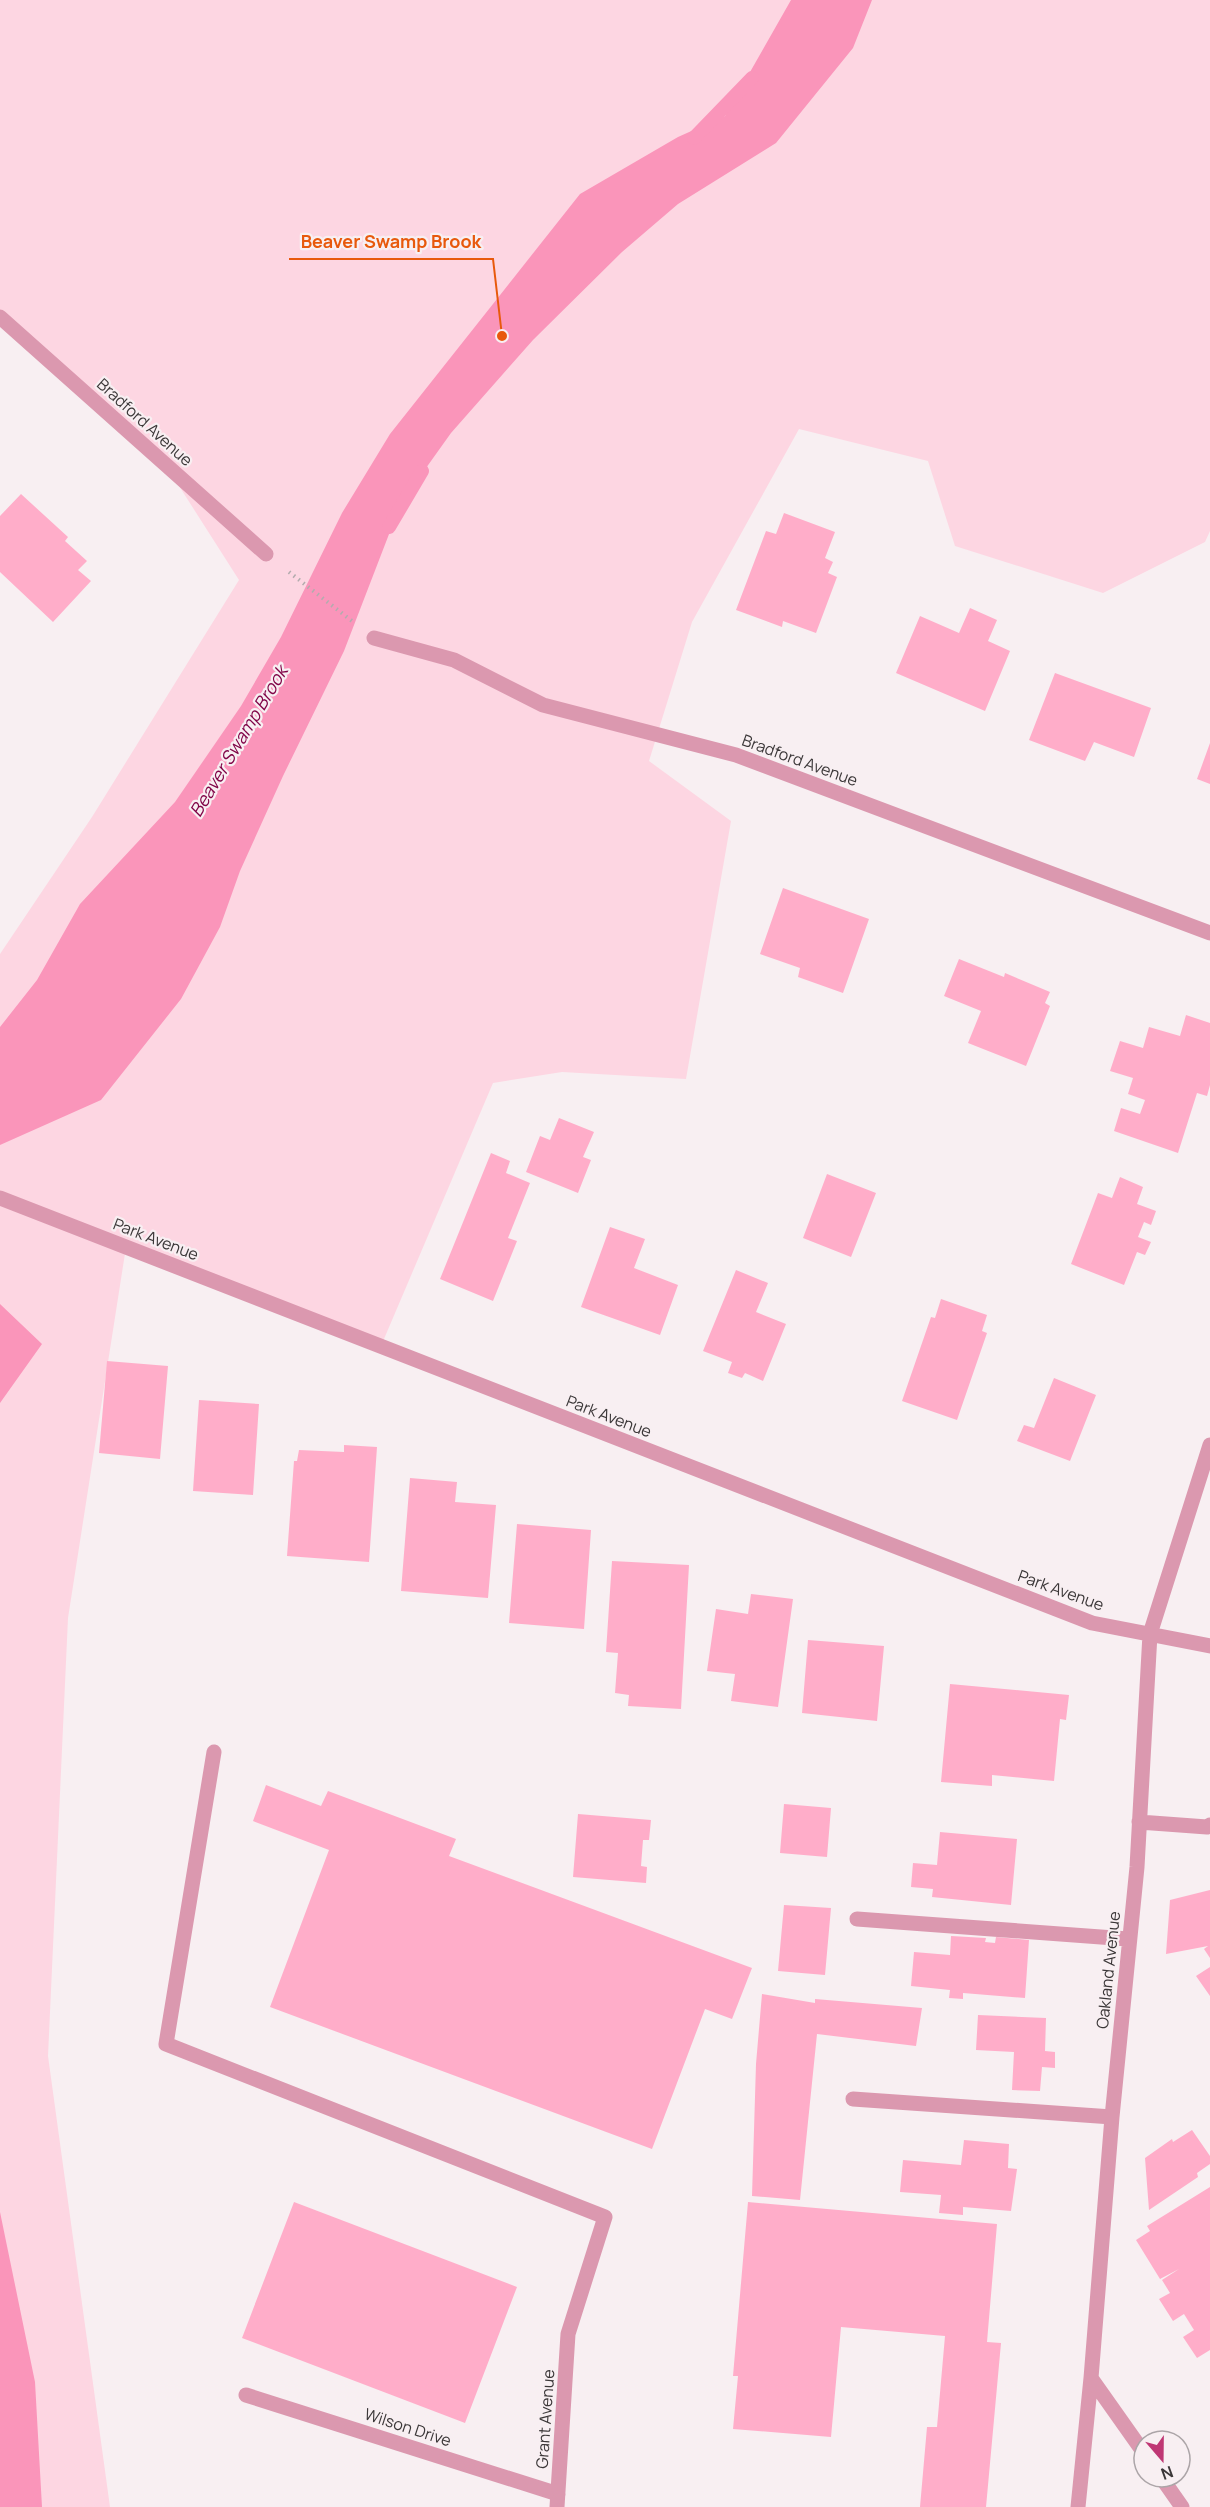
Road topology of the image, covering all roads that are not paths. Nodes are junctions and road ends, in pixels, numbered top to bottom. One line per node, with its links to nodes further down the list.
1 (0, 317): 2 (street, Bradford Avenue)
2 (266, 554)
3 (374, 638): 4 (street, Bradford Avenue)
4 (1210, 933)
5 (0, 1198): 7 (street, Park Avenue)
6 (1210, 1445): 7 (street, Oakland Avenue)
7 (1150, 1634): 8 (street, Park Avenue); 10 (street, Oakland Avenue)
8 (1209, 1647)
9 (214, 1752): 20 (street, Grant Avenue)
10 (1139, 1822): 11 (street); 13 (street, Oakland Avenue)
11 (1210, 1825)
12 (857, 1919): 13 (street)
13 (1128, 1939): 15 (street, Oakland Avenue)
14 (853, 2099): 15 (street)
15 (1112, 2117): 16 (street, Oakland Avenue)
16 (1091, 2378): 18 (street); 21 (street, Oakland Avenue)
17 (246, 2395): 20 (street, Wilson Drive)
18 (1132, 2436)
19 (1169, 2489): 22 (street)
20 (558, 2500)
21 (1078, 2507)
22 (1182, 2507)

